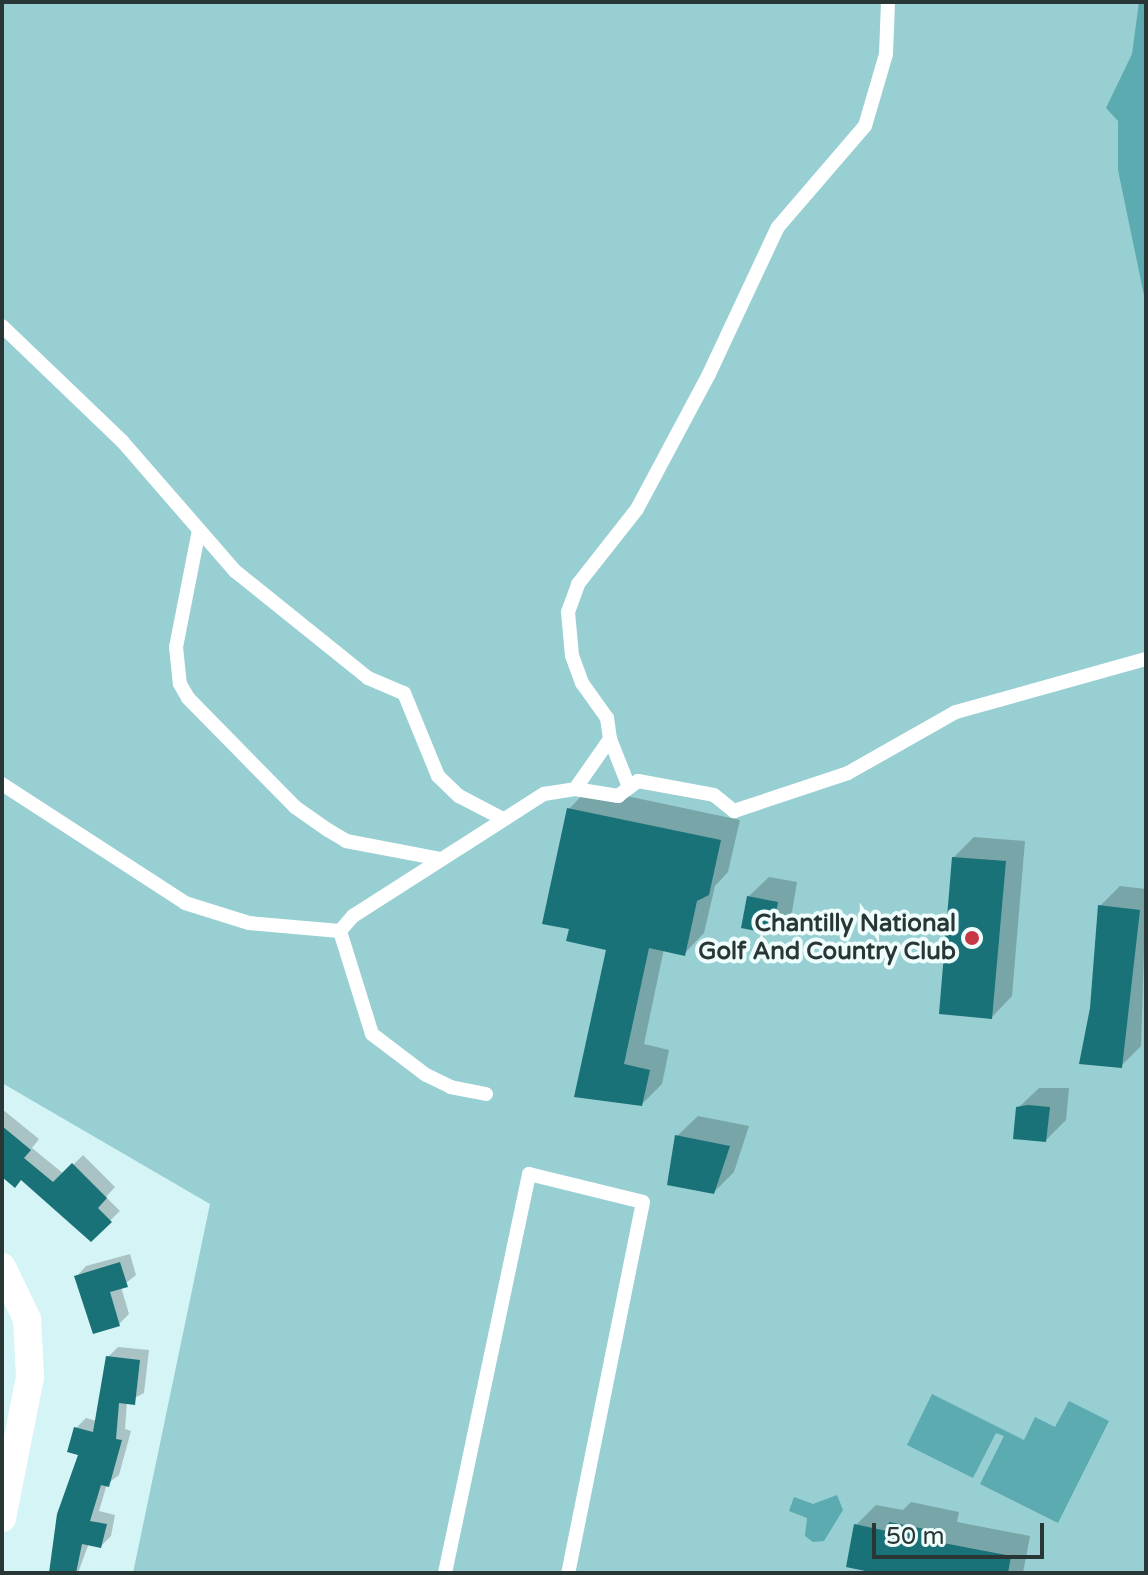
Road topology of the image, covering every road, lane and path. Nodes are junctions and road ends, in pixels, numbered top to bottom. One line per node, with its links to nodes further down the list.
1 (888, 2): 5 (lane)
2 (2, 326): 3 (lane)
3 (199, 530): 9 (lane); 10 (lane)
4 (1146, 659): 7 (lane)
5 (610, 739): 7 (lane); 8 (lane)
6 (2, 784): 11 (lane)
7 (629, 787): 8 (lane)
8 (575, 789): 9 (lane)
9 (503, 819): 10 (lane)
10 (441, 859): 11 (lane)
11 (340, 931): 12 (lane)
12 (486, 1094)
13 (2, 1267): 14 (street)
14 (2, 1518)
15 (445, 1573): 16 (lane)
16 (568, 1573)

